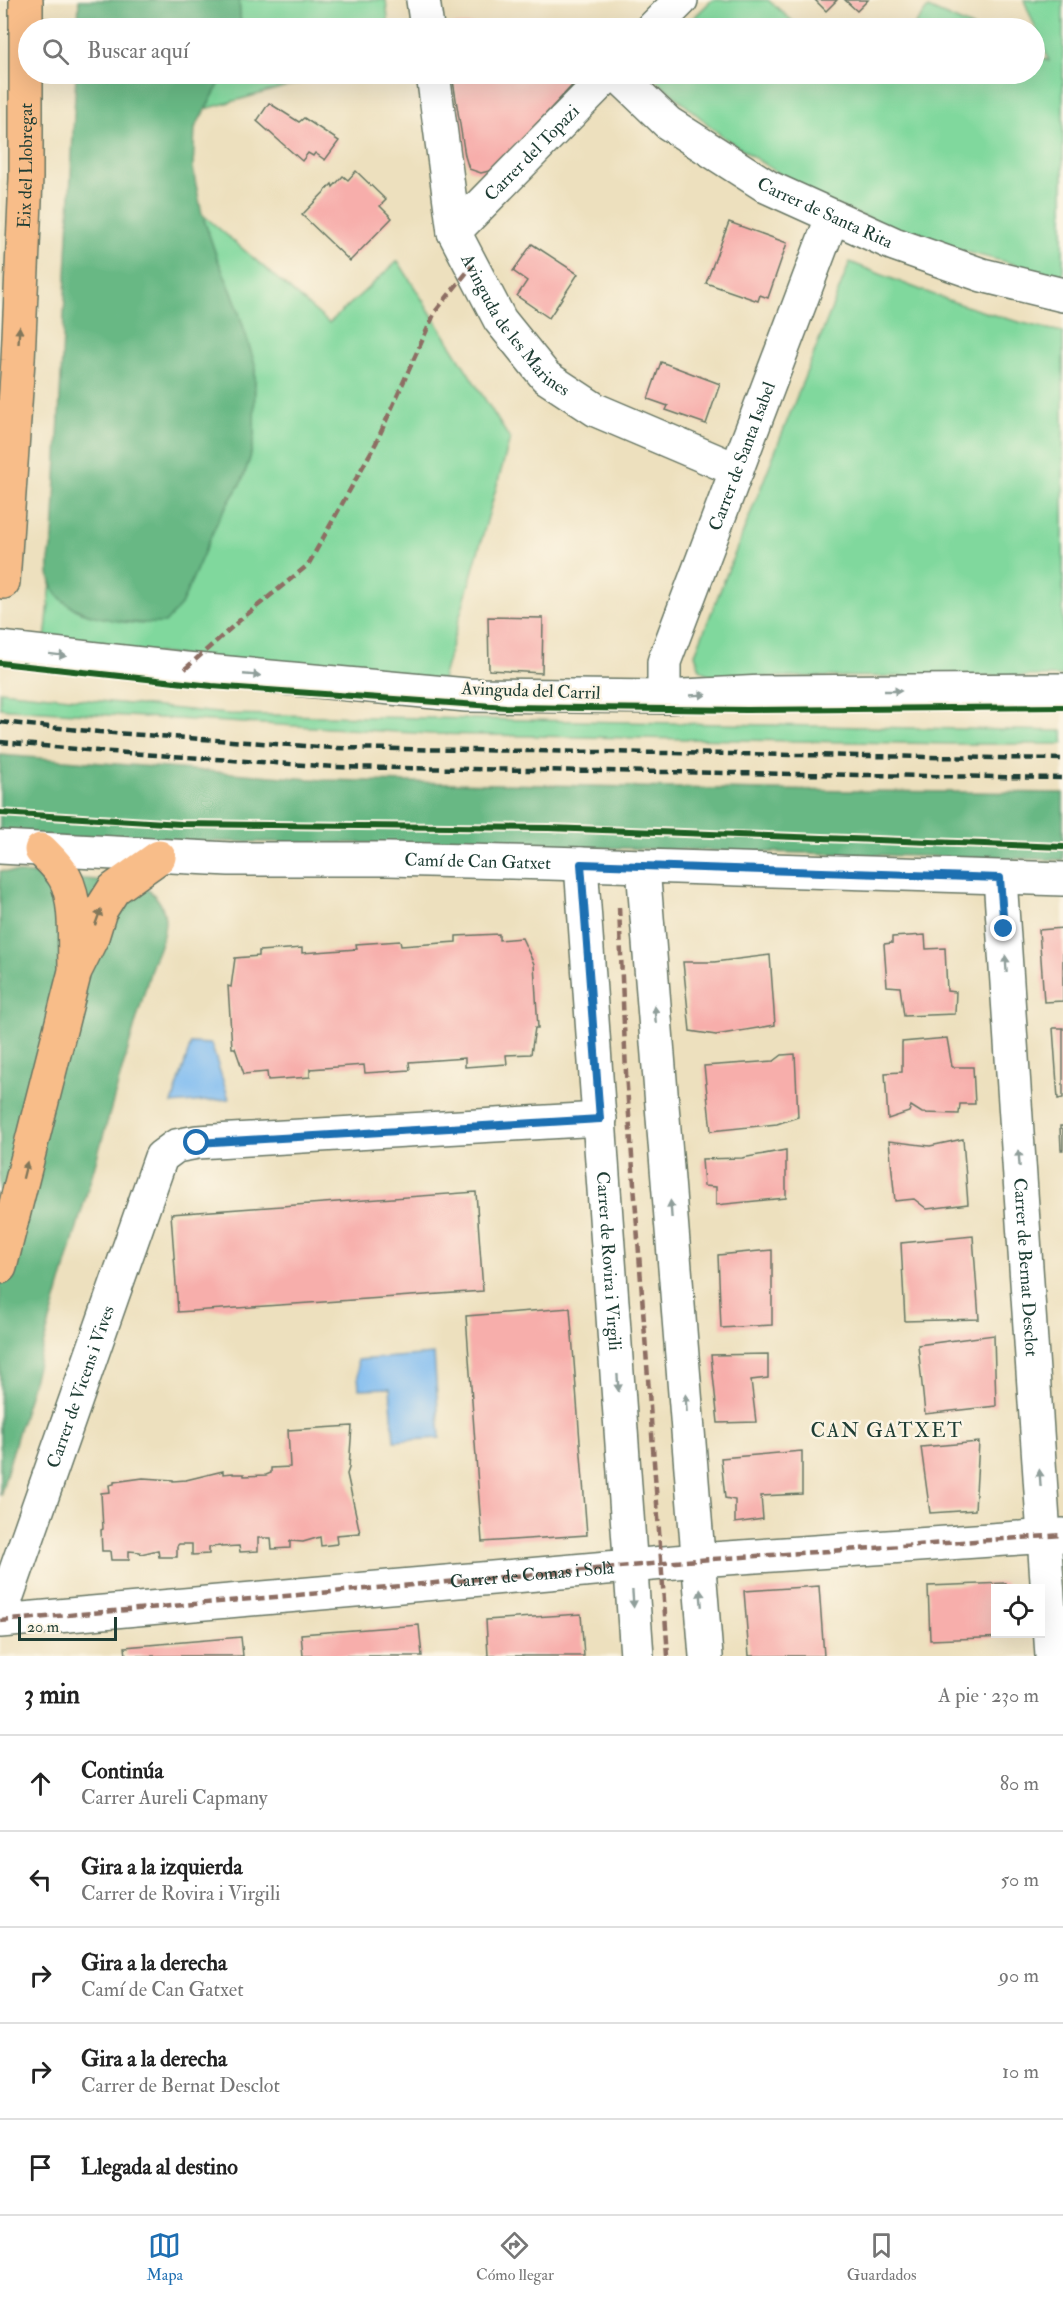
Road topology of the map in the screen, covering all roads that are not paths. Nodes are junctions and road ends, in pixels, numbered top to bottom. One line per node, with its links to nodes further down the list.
1 (26, 0): 4 (highway, Eix del Llobregat, one-way to 1)
2 (423, 0): 5 (street)
3 (681, 0): 6 (street)
4 (26, 18)
5 (426, 18)
6 (663, 18)
7 (26, 84): 15 (highway, Eix del Llobregat, one-way to 7)
8 (434, 84): 12 (street, Avinguda de les Marines)
9 (599, 84): 12 (street, Carrer del Topazi)
10 (627, 84): 11 (street, Carrer de Santa Rita)
11 (832, 218): 13 (street, Carrer de Santa Rita); 14 (street, Carrer de Santa Isabel)
12 (454, 232): 14 (street, Avinguda de les Marines)
13 (1063, 295)
14 (736, 470): 18 (street, Carrer de Santa Isabel)
15 (3, 582)
16 (0, 648): 18 (street, Avinguda del Carril, one-way to 18)
17 (1063, 690): 18 (street, Avinguda del Carril, one-way to 17)
18 (664, 697)
19 (0, 847): 20 (street, Camí de Can Gatxet)
20 (41, 850): 21 (street, Camí de Can Gatxet); 26 (highway)
21 (159, 857): 22 (street, Camí de Can Gatxet); 26 (highway, one-way to 21)
22 (581, 864): 23 (street, Camí de Can Gatxet); 27 (street, Carrer de Rovira i Virgili)
23 (643, 867): 24 (street, Camí de Can Gatxet); 30 (street, one-way to 23)
24 (1000, 878): 25 (street, Camí de Can Gatxet); 29 (street, Carrer de Bernat Desclot, one-way to 24)
25 (1063, 879)
26 (75, 971): 28 (highway, one-way to 26)
27 (600, 1119): 31 (street, Carrer de Rovira i Virgili, one-way to 31); 32 (street, Carrer de Vicens i Vives)
28 (0, 1268)
29 (1054, 1536): 30 (street, Carrer de Comas i Solà); 36 (street, Carrer de Bernat Desclot)
30 (698, 1560): 31 (street, Carrer de Comas i Solà); 35 (street, one-way to 30)
31 (631, 1566): 33 (street, Carrer de Comas i Solà); 34 (street, Carrer de Rovira i Virgili, one-way to 34)
32 (0, 1616)
33 (0, 1621)
34 (637, 1656)
35 (706, 1656)
36 (1052, 1656)

